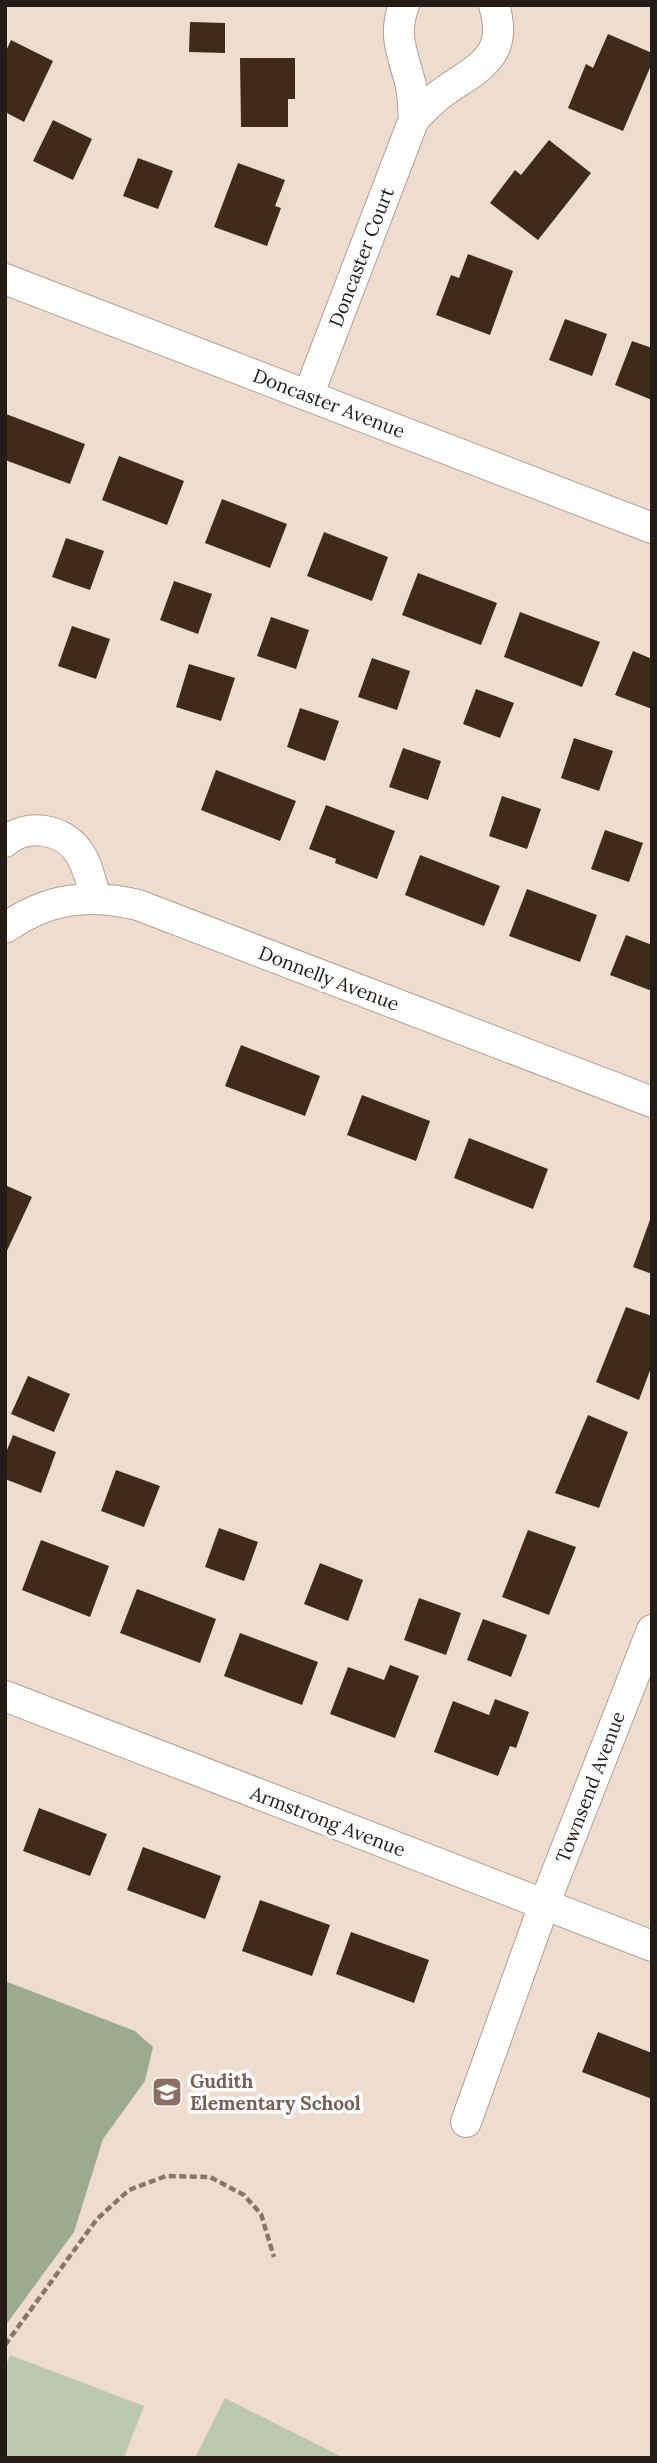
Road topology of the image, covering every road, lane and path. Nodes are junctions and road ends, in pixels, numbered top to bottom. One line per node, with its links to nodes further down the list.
1 (404, 5): 3 (street, Doncaster Court)
2 (494, 5): 3 (street, Doncaster Court)
3 (414, 119): 5 (street, Doncaster Court)
4 (5, 279): 5 (street, Doncaster Avenue)
5 (308, 396): 6 (street, Doncaster Avenue)
6 (652, 528)
7 (5, 842): 8 (street)
8 (96, 898): 9 (street, Donnelly Avenue); 10 (street, Donnelly Avenue)
9 (8, 920)
10 (652, 1102)
11 (652, 1630): 13 (street, Townsend Avenue)
12 (5, 1696): 13 (street, Armstrong Avenue)
13 (544, 1905): 14 (street, Armstrong Avenue); 15 (street, Townsend Avenue)
14 (652, 1946)
15 (466, 2122)
16 (274, 2257): 17 (path)
17 (5, 2345)

